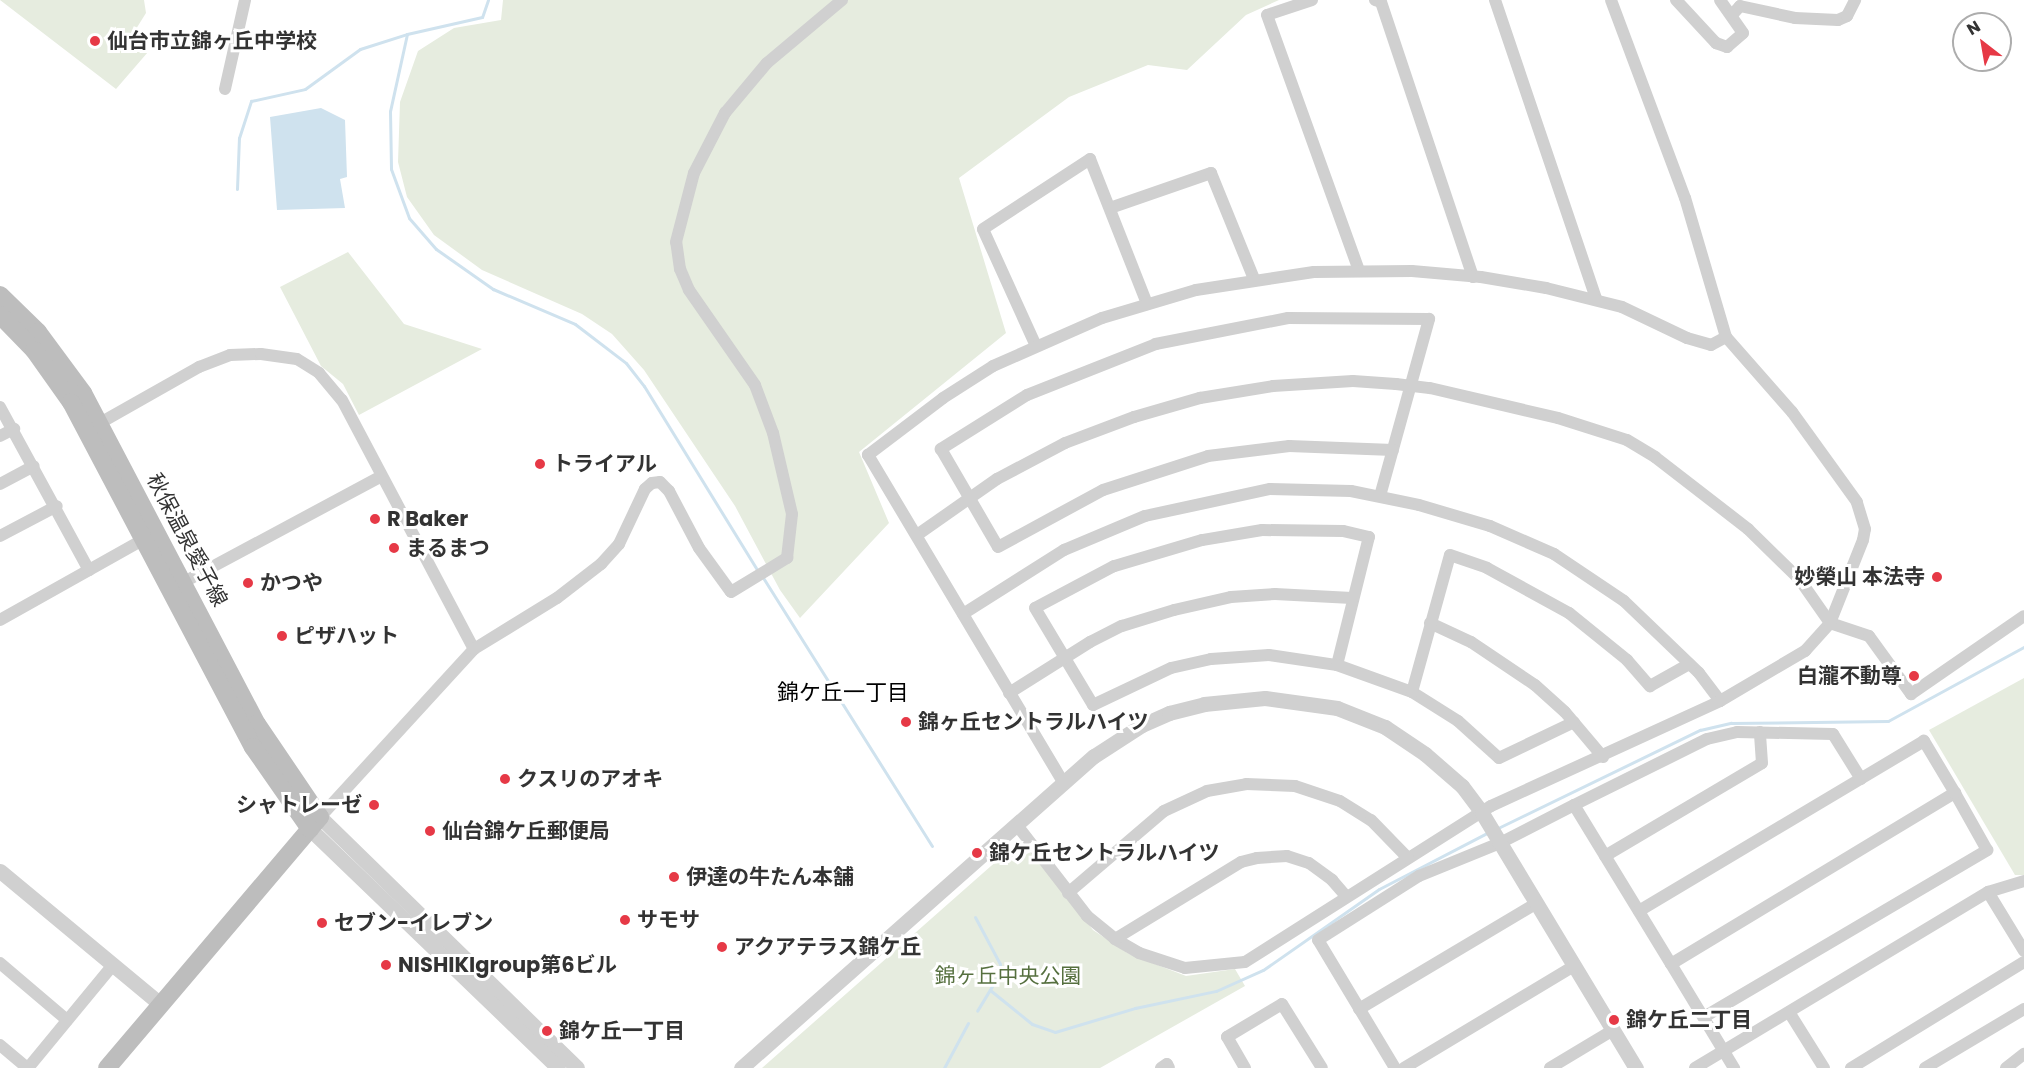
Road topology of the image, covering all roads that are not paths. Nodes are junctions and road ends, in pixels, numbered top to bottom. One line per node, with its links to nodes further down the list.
1 (245, 0): 11 (street)
2 (842, 0): 45 (street)
3 (1312, 0): 13 (street)
4 (1375, 0): 14 (street)
5 (1495, 0): 17 (street)
6 (1611, 0): 20 (street)
7 (1676, 0): 10 (street)
8 (1719, 0): 10 (street)
9 (1855, 0): 10 (street)
10 (1732, 15)
11 (225, 89)
12 (1110, 208): 15 (street); 18 (street); 21 (street)
13 (1359, 270): 14 (street); 15 (street)
14 (1473, 277): 17 (street)
15 (1254, 279): 18 (street)
16 (0, 295): 24 (main road, 秋保温泉愛子線)
17 (1596, 299): 20 (street)
18 (1147, 304): 21 (street)
19 (0, 315): 34 (main road, 秋保温泉愛子線)
20 (1726, 337): 43 (street)
21 (1036, 346): 35 (street)
22 (1412, 386): 27 (street); 32 (street); 32 (street); 43 (street)
23 (0, 407): 25 (street)
24 (100, 423): 29 (street); 34 (main road, 秋保温泉愛子線)
25 (14, 429): 26 (street); 28 (street)
26 (0, 436)
27 (1393, 450): 31 (street); 32 (street)
28 (34, 466): 30 (street); 33 (street)
29 (380, 477): 38 (street); 45 (street)
30 (0, 484)
31 (1380, 496): 40 (street); 47 (street)
32 (970, 497): 35 (street)
33 (57, 506): 36 (street); 37 (street)
34 (151, 535): 37 (street); 38 (main road, 秋保温泉愛子線); 59 (main road, 秋保温泉愛子線)
35 (916, 535): 40 (street)
36 (0, 536)
37 (89, 570): 42 (street)
38 (184, 582): 59 (main road, 秋保温泉愛子線)
39 (1352, 598): 46 (street); 46 (street); 48 (street)
40 (963, 614): 50 (street)
41 (2024, 616): 43 (street)
42 (0, 620)
43 (1830, 622): 51 (street)
44 (1430, 623): 47 (street); 49 (street); 52 (street)
45 (474, 649): 59 (street)
46 (1063, 657): 48 (street); 50 (street)
47 (1689, 664): 51 (street)
48 (1338, 665): 49 (street)
49 (1412, 692): 52 (street)
50 (1009, 693): 56 (street)
51 (1720, 701): 54 (street)
52 (1574, 722): 54 (street)
53 (1761, 732): 55 (street); 58 (street); 62 (street)
54 (1603, 757): 61 (street)
55 (1861, 778): 57 (street); 70 (street)
56 (1063, 782): 60 (street); 61 (street)
57 (1955, 793): 75 (street); 82 (street)
58 (1574, 805): 61 (street); 62 (street)
59 (315, 823): 78 (main road); 91 (street); 92 (street)
60 (1016, 824): 67 (street); 93 (street)
61 (1491, 828): 63 (street); 69 (street); 79 (street)
62 (1605, 856): 70 (street)
63 (1408, 858): 67 (street); 68 (street)
64 (0, 871): 76 (street)
65 (2024, 881): 66 (street)
66 (1988, 892): 72 (street); 81 (street)
67 (1068, 893): 71 (street)
68 (1345, 896): 71 (street); 71 (street)
69 (1537, 903): 77 (street); 79 (street)
70 (1639, 911): 75 (street)
71 (1115, 939)
72 (2024, 951)
73 (2024, 962): 105 (street)
74 (0, 963): 83 (street)
75 (1671, 964): 82 (street)
76 (113, 965): 78 (street); 83 (street)
77 (1574, 966): 84 (street); 99 (street)
78 (160, 1004): 90 (main road)
79 (1359, 1009): 98 (street)
80 (2024, 1009): 106 (street)
81 (1789, 1012): 86 (street); 104 (street)
82 (1704, 1017): 86 (street)
83 (68, 1020): 89 (street)
84 (1613, 1030): 100 (street); 101 (street)
85 (0, 1045): 89 (street)
86 (1724, 1050): 102 (street); 103 (street)
87 (2024, 1054): 88 (street)
88 (2004, 1067)
89 (27, 1068)
90 (107, 1068)
91 (558, 1068)
92 (577, 1068)
93 (741, 1068)
94 (1161, 1068): 95 (street)
95 (1169, 1068)
96 (1245, 1068): 97 (street)
97 (1322, 1068)
98 (1395, 1068)
99 (1404, 1068)
100 (1550, 1068)
101 (1636, 1068)
102 (1695, 1068)
103 (1734, 1068)
104 (1824, 1068)
105 (1851, 1068)
106 (1925, 1068)

